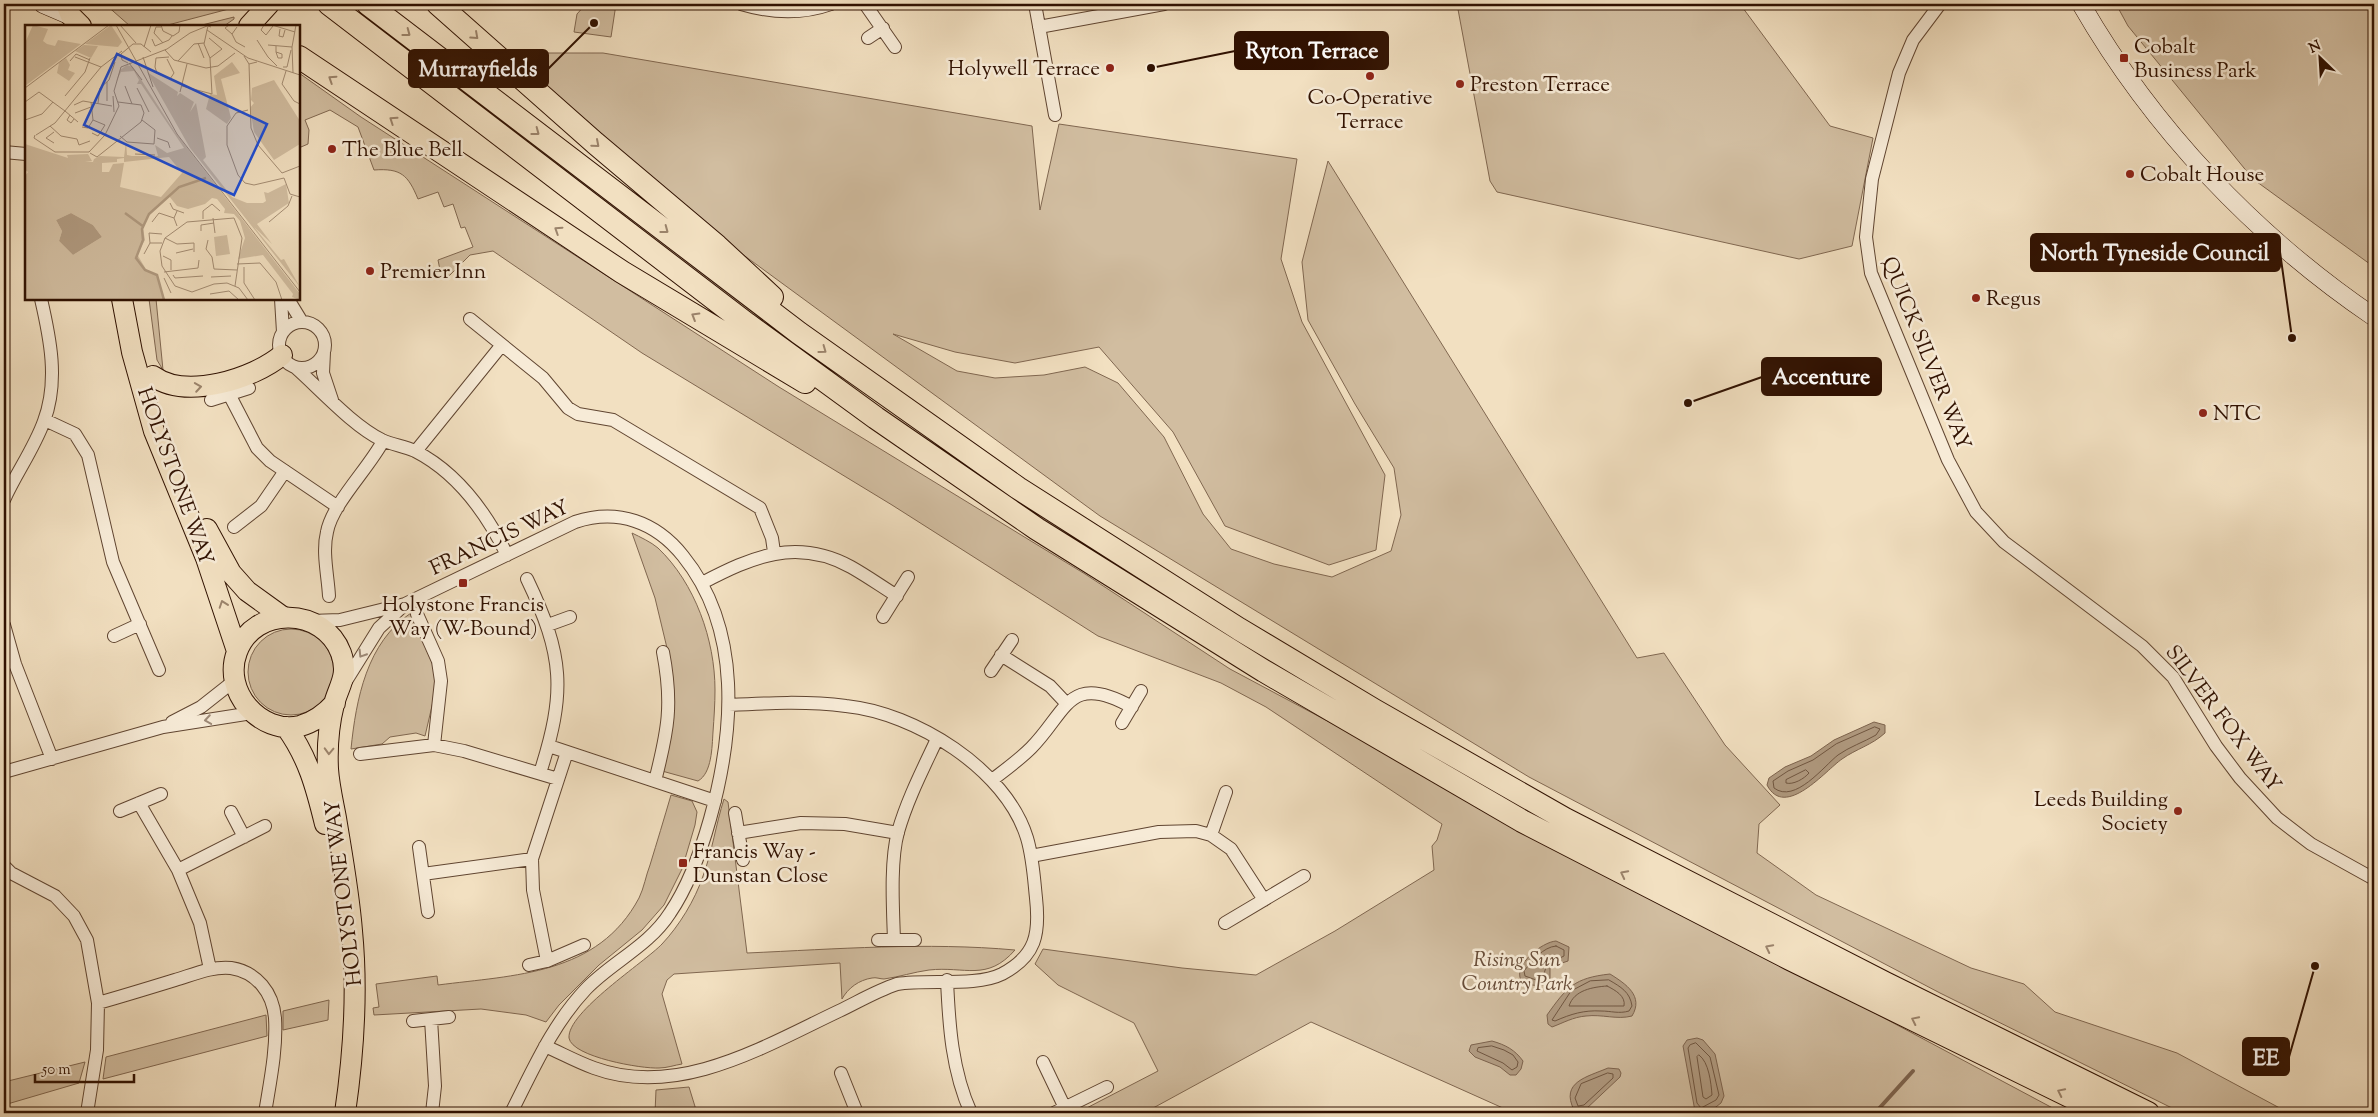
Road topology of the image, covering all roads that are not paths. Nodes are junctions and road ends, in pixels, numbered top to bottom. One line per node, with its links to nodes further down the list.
1 (43, 4): 13 (street)
2 (269, 4): 14 (main road)
3 (329, 4): 41 (highway)
4 (368, 4): 32 (highway, one-way to 32)
5 (438, 4): 32 (highway, one-way to 32)
6 (740, 4): 7 (street)
7 (831, 4)
8 (865, 4): 16 (street)
9 (1034, 4): 15 (street)
10 (1164, 4): 15 (street)
11 (1940, 4): 67 (street, QUICK SILVER WAY)
12 (2081, 4): 28 (street)
13 (73, 15)
14 (249, 25)
15 (1039, 27): 20 (street)
16 (883, 28): 17 (street); 18 (street)
17 (868, 38)
18 (895, 47)
19 (300, 58): 41 (highway, one-way to 19)
20 (1055, 115)
21 (4, 152): 22 (street)
22 (25, 154)
23 (41, 300): 42 (street)
24 (122, 300): 68 (main road, HOLYSTONE WAY, one-way to 24)
25 (134, 300): 36 (main road, HOLYSTONE WAY)
26 (281, 300): 31 (street)
27 (289, 300): 30 (street)
28 (2374, 317)
29 (470, 319): 33 (street)
30 (302, 322): 31 (street); 34 (street)
31 (283, 332): 35 (street)
32 (800, 333): 145 (highway, one-way to 145)
33 (501, 346): 44 (street); 49 (street)
34 (324, 352): 35 (street); 40 (street)
35 (289, 361): 36 (main road, one-way to 35); 40 (street)
36 (153, 376): 59 (main road, HOLYSTONE WAY)
37 (249, 388): 38 (street)
38 (229, 394): 39 (street); 45 (street)
39 (211, 400)
40 (332, 400): 43 (street)
41 (876, 418): 144 (highway, one-way to 41)
42 (45, 420): 46 (street); 62 (street)
43 (383, 441): 44 (street); 47 (street)
44 (416, 451): 50 (street)
45 (285, 471): 47 (street); 48 (street)
46 (4, 500)
47 (338, 507): 54 (street)
48 (234, 527)
49 (774, 552): 53 (street); 55 (street)
50 (507, 554): 53 (street, FRANCIS WAY); 56 (street, FRANCIS WAY)
51 (527, 578): 64 (street)
52 (908, 578): 55 (street)
53 (702, 583): 78 (street, FRANCIS WAY)
54 (330, 596)
55 (897, 596): 60 (street)
56 (405, 604): 61 (street, FRANCIS WAY); 76 (street, FRANCIS WAY, one-way to 76)
57 (417, 614): 85 (street)
58 (570, 616): 64 (street)
59 (283, 617): 61 (main road, HOLYSTONE WAY); 68 (main road, HOLYSTONE WAY)
60 (883, 618)
61 (310, 621): 76 (main road, HOLYSTONE WAY)
62 (140, 624): 65 (street); 72 (street)
63 (4, 625): 71 (street)
64 (548, 625): 86 (street)
65 (114, 636)
66 (1012, 640): 70 (street)
67 (2142, 646): 115 (street, SILVER FOX WAY)
68 (237, 651): 74 (main road, HOLYSTONE WAY)
69 (663, 652): 94 (street)
70 (1001, 656): 73 (street); 77 (street)
71 (10, 666): 89 (street)
72 (159, 670)
73 (991, 671)
74 (234, 681): 80 (main road, HOLYSTONE WAY); 82 (street)
75 (1141, 691): 79 (street)
76 (338, 695): 83 (main road, HOLYSTONE WAY); 139 (main road, HOLYSTONE WAY, one-way to 139)
77 (1066, 703): 79 (street); 93 (street)
78 (728, 705): 84 (street); 97 (street, FRANCIS WAY)
79 (1132, 707): 81 (street)
80 (252, 713): 82 (street, one-way to 82); 83 (main road, HOLYSTONE WAY)
81 (1122, 723)
82 (163, 727): 89 (street)
83 (286, 727): 138 (main road, HOLYSTONE WAY)
84 (937, 739): 93 (street); 104 (street)
85 (434, 745): 88 (street); 91 (street)
86 (548, 746): 87 (street); 91 (street)
87 (566, 752): 92 (street); 94 (street)
88 (360, 754)
89 (52, 759): 90 (street)
90 (4, 772)
91 (540, 773): 92 (street)
92 (558, 779): 109 (street)
93 (992, 780): 108 (street)
94 (655, 781): 97 (street)
95 (1226, 792): 105 (street)
96 (162, 794): 98 (street)
97 (715, 801): 131 (street, FRANCIS WAY)
98 (138, 804): 99 (street); 112 (street)
99 (120, 811)
100 (231, 812): 106 (street)
101 (735, 813): 103 (street)
102 (266, 826): 106 (street)
103 (738, 833): 104 (street); 110 (street)
104 (898, 833): 120 (street)
105 (1211, 835): 108 (street); 116 (street)
106 (244, 837): 112 (street)
107 (419, 847): 113 (street)
108 (1031, 856): 126 (street)
109 (532, 859): 113 (street); 123 (street)
110 (743, 860)
111 (4, 866): 127 (street)
112 (178, 870): 125 (street)
113 (423, 874): 117 (street)
114 (1304, 876): 116 (street)
115 (2374, 879)
116 (1264, 900): 118 (street)
117 (428, 912)
118 (1225, 923)
119 (878, 940): 120 (street)
120 (894, 940): 121 (street)
121 (915, 940)
122 (584, 944): 123 (street)
123 (547, 961): 124 (street)
124 (529, 965)
125 (210, 969): 127 (street); 137 (street)
126 (946, 980): 131 (street); 143 (street)
127 (98, 1003): 136 (street)
128 (449, 1016): 129 (street)
129 (431, 1019): 130 (street); 140 (street)
130 (413, 1021)
131 (546, 1046): 141 (street, FRANCIS WAY)
132 (1043, 1062): 135 (street)
133 (841, 1073): 142 (street)
134 (1107, 1087): 135 (street)
135 (1060, 1111)
136 (87, 1113)
137 (266, 1113)
138 (338, 1113)
139 (346, 1113)
140 (432, 1113)
141 (511, 1113)
142 (857, 1113)
143 (971, 1113)
144 (2104, 1113)
145 (2148, 1113)

